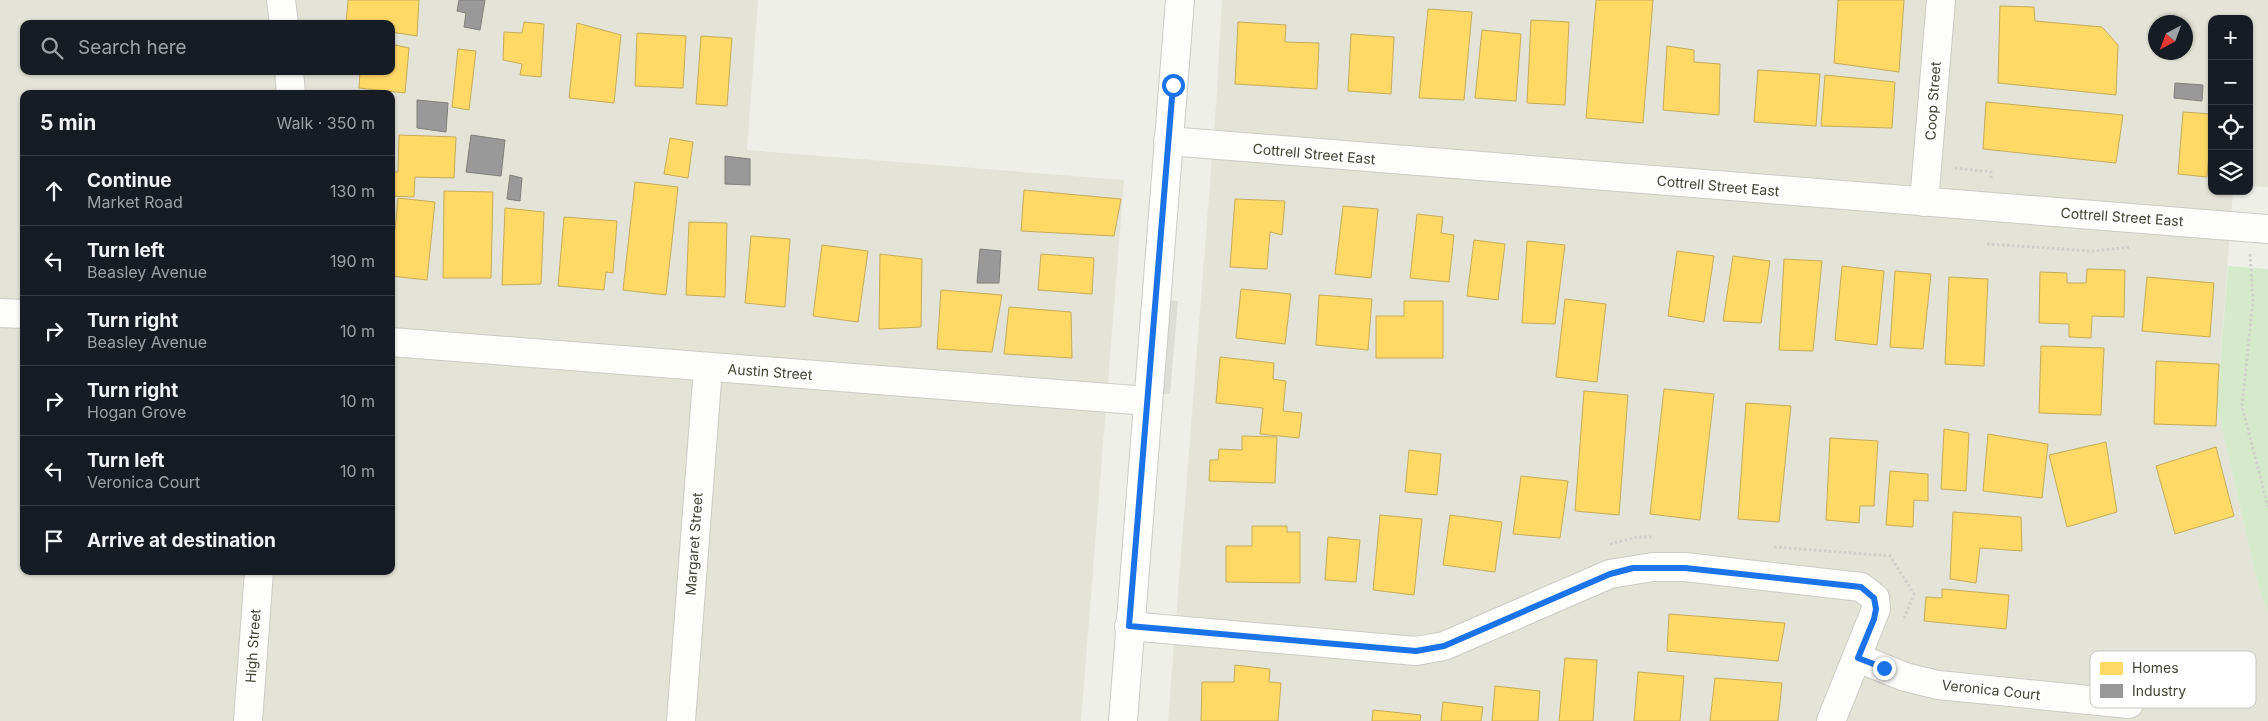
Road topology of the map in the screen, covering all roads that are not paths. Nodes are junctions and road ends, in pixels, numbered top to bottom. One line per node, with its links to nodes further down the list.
1 (281, 0): 4 (street)
2 (1180, 0): 7 (street)
3 (1941, 0): 8 (street, Coop Street)
4 (284, 20)
5 (289, 75): 6 (street)
6 (291, 90)
7 (1168, 141): 8 (street, Cottrell Street East); 14 (street)
8 (1924, 202): 9 (street, Cottrell Street East)
9 (2260, 228)
10 (0, 312): 11 (street)
11 (20, 314)
12 (395, 342): 13 (street, Austin Street)
13 (708, 368): 14 (street, Austin Street); 20 (street, Margaret Street)
14 (1148, 401): 16 (street)
15 (259, 575): 19 (street, High Street)
16 (1129, 626): 17 (street); 21 (street)
17 (1858, 658): 18 (street, Veronica Court); 22 (street)
18 (2090, 700)
19 (248, 721)
20 (681, 721)
21 (1123, 721)
22 (1831, 721)

